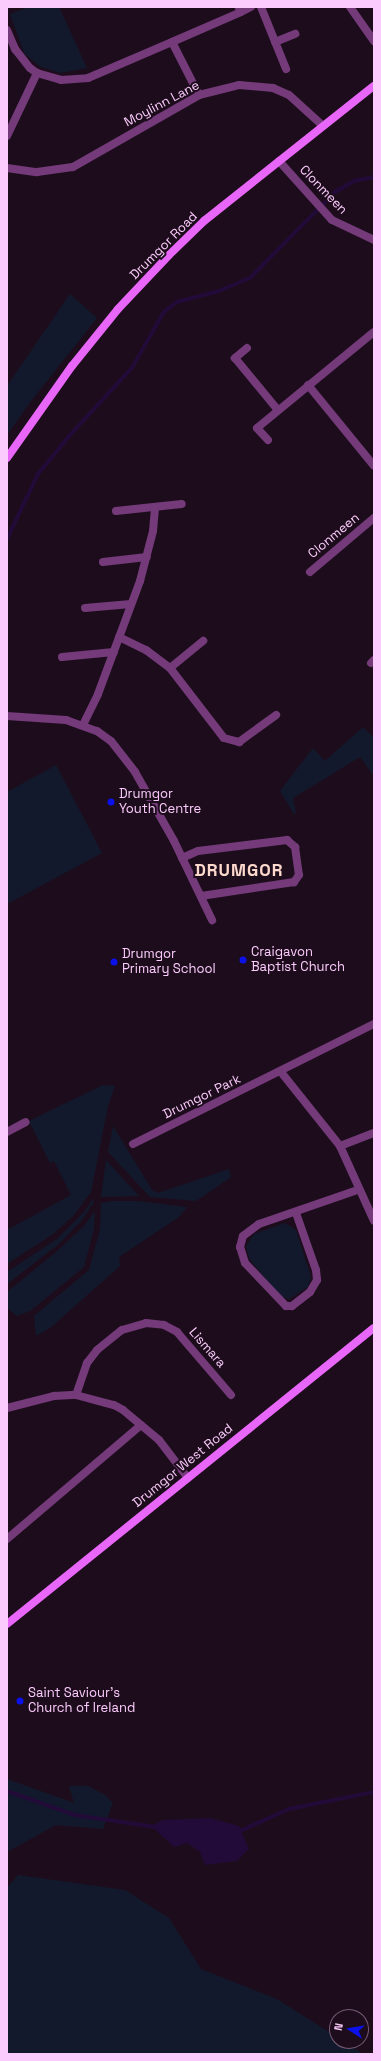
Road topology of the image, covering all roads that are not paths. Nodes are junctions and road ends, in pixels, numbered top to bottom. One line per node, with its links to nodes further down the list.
1 (250, 7): 4 (street)
2 (261, 7): 9 (street)
3 (350, 7): 7 (street)
4 (239, 9): 8 (street)
5 (7, 30): 11 (street)
6 (295, 34): 9 (street)
7 (374, 41)
8 (172, 42): 11 (street); 13 (street)
9 (275, 42): 10 (street)
10 (286, 69)
11 (37, 73): 15 (street)
12 (374, 86): 14 (street, Drumgor Road)
13 (199, 95): 14 (street, Moylinn Lane); 17 (street, Moylinn Lane)
14 (322, 125): 16 (street, Drumgor Road)
15 (7, 136)
16 (279, 161): 18 (street, Clonmeen); 24 (street, Drumgor Road)
17 (7, 168)
18 (374, 240)
19 (374, 332): 21 (street)
20 (247, 348): 22 (street)
21 (308, 385): 22 (street); 25 (street)
22 (277, 409): 23 (street)
23 (268, 440)
24 (7, 458)
25 (374, 466)
26 (182, 504): 27 (street)
27 (155, 507): 28 (street); 30 (street)
28 (116, 511)
29 (374, 518): 32 (street, Clonmeen)
30 (147, 556): 31 (street); 33 (street)
31 (103, 562)
32 (310, 572)
33 (131, 604): 34 (street); 35 (street)
34 (85, 608)
35 (119, 637): 37 (street); 39 (street)
36 (203, 641): 39 (street)
37 (114, 652): 38 (street); 42 (street)
38 (62, 657)
39 (170, 668): 40 (street)
40 (276, 715)
41 (7, 716): 42 (street)
42 (83, 725): 43 (street)
43 (182, 858): 44 (street); 44 (street)
44 (201, 896): 45 (street)
45 (212, 920)
46 (374, 1024): 47 (street, Drumgor Park)
47 (281, 1072): 51 (street, Drumgor Park); 52 (street)
48 (26, 1122): 49 (street)
49 (7, 1132)
50 (374, 1133): 52 (street)
51 (134, 1144)
52 (340, 1146): 53 (street)
53 (358, 1190): 54 (street); 55 (street)
54 (296, 1213): 54 (street)
55 (374, 1221)
56 (374, 1328): 61 (street, Drumgor West Road)
57 (76, 1395): 58 (street, Lismara); 59 (street); 60 (street)
58 (231, 1395)
59 (7, 1408)
60 (141, 1425): 61 (street); 62 (street)
61 (188, 1478): 63 (street, Drumgor West Road)
62 (7, 1539)
63 (7, 1624)

